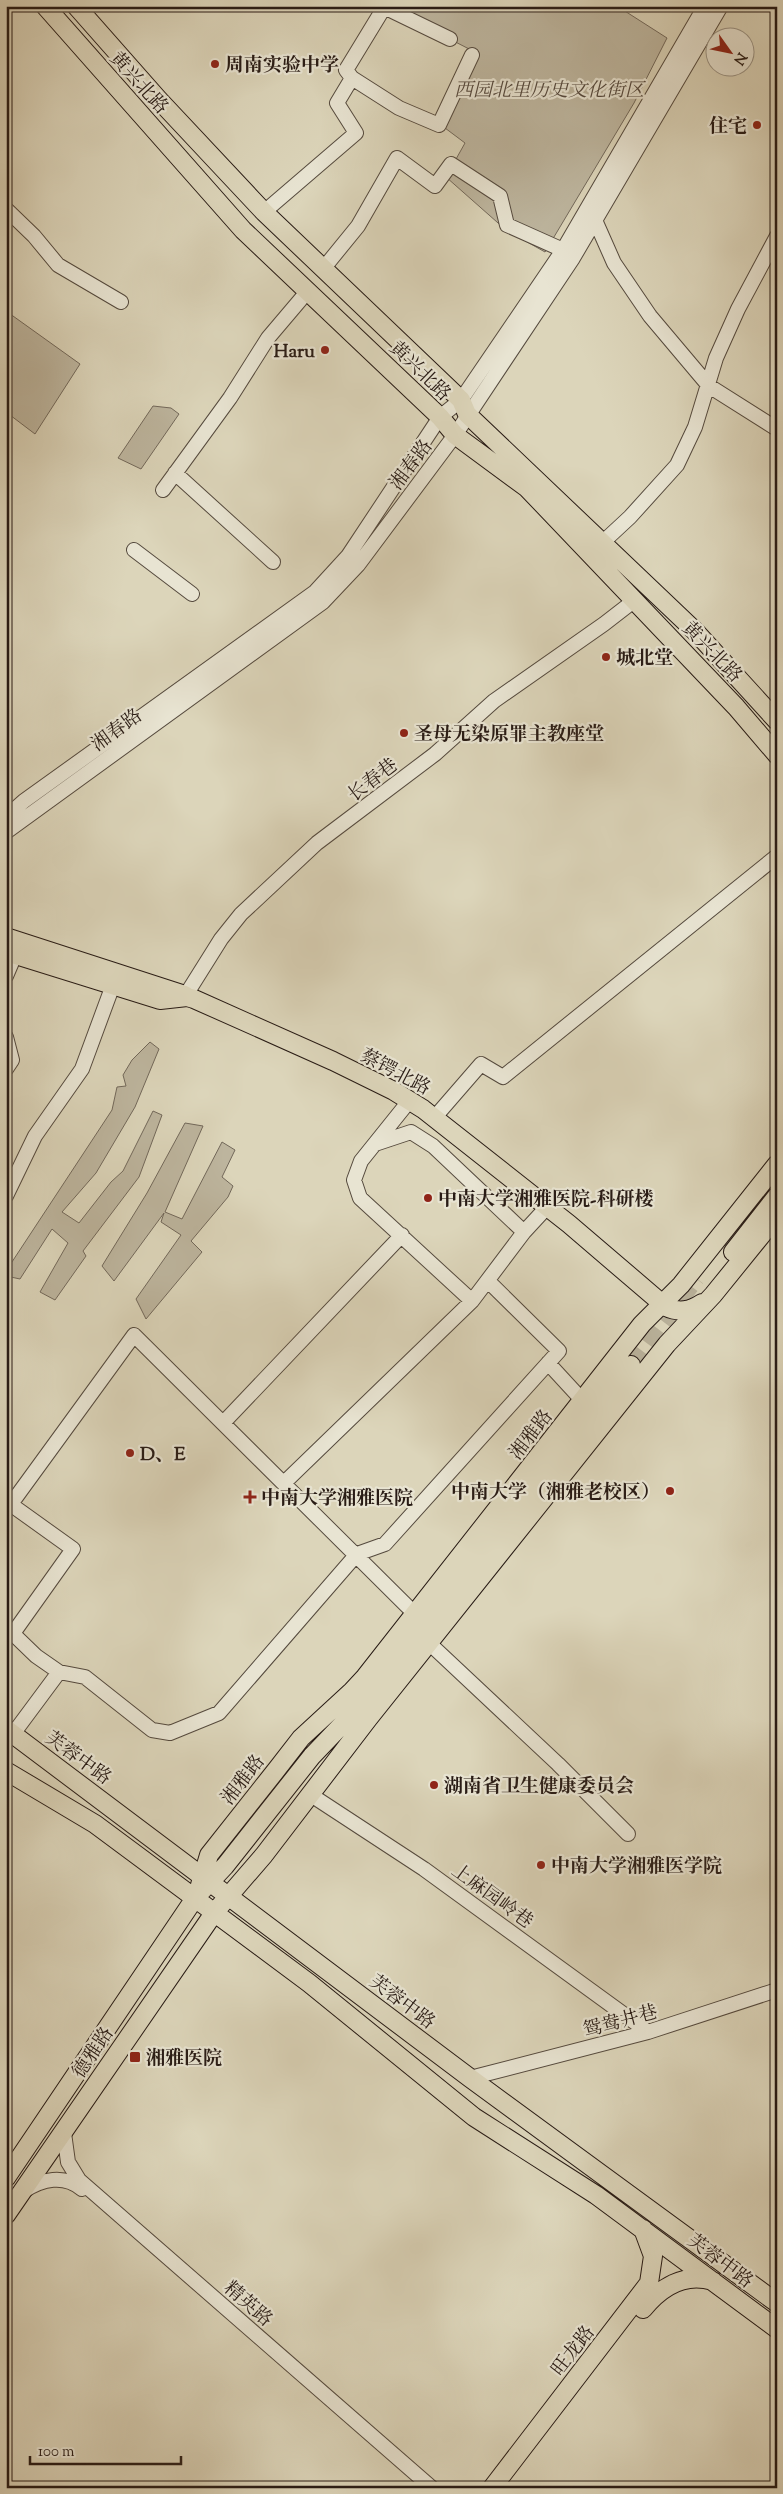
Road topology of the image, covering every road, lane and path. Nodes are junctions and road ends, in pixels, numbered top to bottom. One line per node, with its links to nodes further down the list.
1 (45, 6): 15 (main road, 黄兴北路)
2 (76, 6): 10 (main road, 黄兴北路)
3 (705, 6): 13 (street, 湘春路)
4 (721, 6): 11 (street, 湘春路)
5 (385, 7): 6 (street); 8 (street)
6 (450, 39)
7 (472, 55): 8 (street)
8 (352, 78): 10 (street)
9 (6, 209): 16 (street)
10 (264, 212): 14 (main road, 黄兴北路)
11 (596, 220): 17 (street); 18 (street, 湘春路)
12 (777, 236): 17 (street)
13 (563, 250): 14 (street); 18 (street, 湘春路)
14 (323, 269): 18 (main road, 黄兴北路)
15 (307, 292): 19 (main road, 黄兴北路); 22 (street)
16 (121, 302)
17 (709, 386): 20 (street); 24 (street)
18 (464, 407): 19 (street, 湘春路); 21 (street, 湘春路); 24 (main road, 黄兴北路)
19 (440, 417): 21 (main road, 黄兴北路); 31 (street, 湘春路)
20 (777, 429)
21 (455, 435): 28 (main road, 黄兴北路); 32 (street, 湘春路)
22 (175, 473): 23 (street); 26 (street)
23 (163, 490)
24 (602, 543): 29 (main road, 黄兴北路)
25 (134, 550): 27 (street)
26 (273, 562)
27 (192, 594)
28 (635, 600): 30 (main road, 黄兴北路); 38 (street, 长春巷)
29 (777, 721)
30 (777, 755)
31 (6, 817)
32 (6, 832)
33 (777, 856): 42 (street)
34 (6, 937): 38 (main road, 蔡锷北路)
35 (11, 954): 36 (street); 37 (main road, 蔡锷北路)
36 (6, 976)
37 (113, 985): 38 (main road, 蔡锷北路); 45 (street)
38 (185, 996): 41 (main road, 蔡锷北路)
39 (6, 1037): 40 (street)
40 (6, 1069)
41 (410, 1100): 42 (main road, 蔡锷北路); 43 (street)
42 (435, 1117): 47 (main road, 蔡锷北路)
43 (374, 1144): 49 (street); 50 (street)
44 (777, 1164): 54 (main road, 湘雅路)
45 (6, 1196)
46 (777, 1196): 55 (main road)
47 (548, 1206): 49 (street); 54 (main road, 蔡锷北路)
48 (777, 1216): 52 (main road)
49 (524, 1232): 51 (street)
50 (402, 1235): 53 (street); 60 (street)
51 (488, 1281): 53 (street); 57 (street)
52 (713, 1295): 55 (main road); 56 (main road)
53 (472, 1301): 61 (street)
54 (662, 1304): 55 (main road, 蔡锷北路); 59 (main road, 湘雅路)
55 (690, 1309): 56 (main road)
56 (667, 1344): 66 (main road)
57 (548, 1363): 59 (street); 63 (street)
58 (631, 1365): 72 (main road, 湘雅路)
59 (582, 1401): 64 (main road, 湘雅路)
60 (224, 1422): 61 (street); 62 (street)
61 (285, 1482): 63 (street)
62 (8, 1503): 65 (street)
63 (357, 1554): 64 (street); 67 (street)
64 (415, 1614): 72 (main road, 湘雅路)
65 (10, 1629): 67 (street)
66 (429, 1642): 70 (main road); 71 (street)
67 (59, 1672): 68 (street)
68 (10, 1732): 72 (main road, 芙蓉中路)
69 (6, 1771): 74 (main road, 芙蓉中路)
70 (311, 1795): 73 (main road); 77 (street, 上麻园岭巷)
71 (628, 1834)
72 (206, 1879): 73 (main road, 芙蓉中路); 74 (main road, 湘雅路)
73 (228, 1896): 75 (main road); 78 (main road, 芙蓉中路)
74 (195, 1898): 75 (main road, 芙蓉中路); 80 (main road, 德雅路)
75 (214, 1912): 79 (main road, 德雅路); 83 (main road, 芙蓉中路)
76 (777, 1990): 77 (street, 鸳鸯井巷)
77 (648, 2032): 78 (street, 鸳鸯井巷)
78 (470, 2078): 85 (main road, 芙蓉中路)
79 (64, 2133): 81 (main road, 德雅路); 88 (street, 精英路)
80 (6, 2178)
81 (23, 2191): 82 (main road, 德雅路); 87 (street, 精英路)
82 (6, 2215)
83 (642, 2228): 84 (main road, 芙蓉中路); 89 (main road, 旺龙路)
84 (713, 2281): 86 (main road, 芙蓉中路); 90 (main road, 旺龙路)
85 (777, 2303)
86 (777, 2329)
87 (423, 2488)
88 (432, 2488)
89 (492, 2488)
90 (505, 2488)

